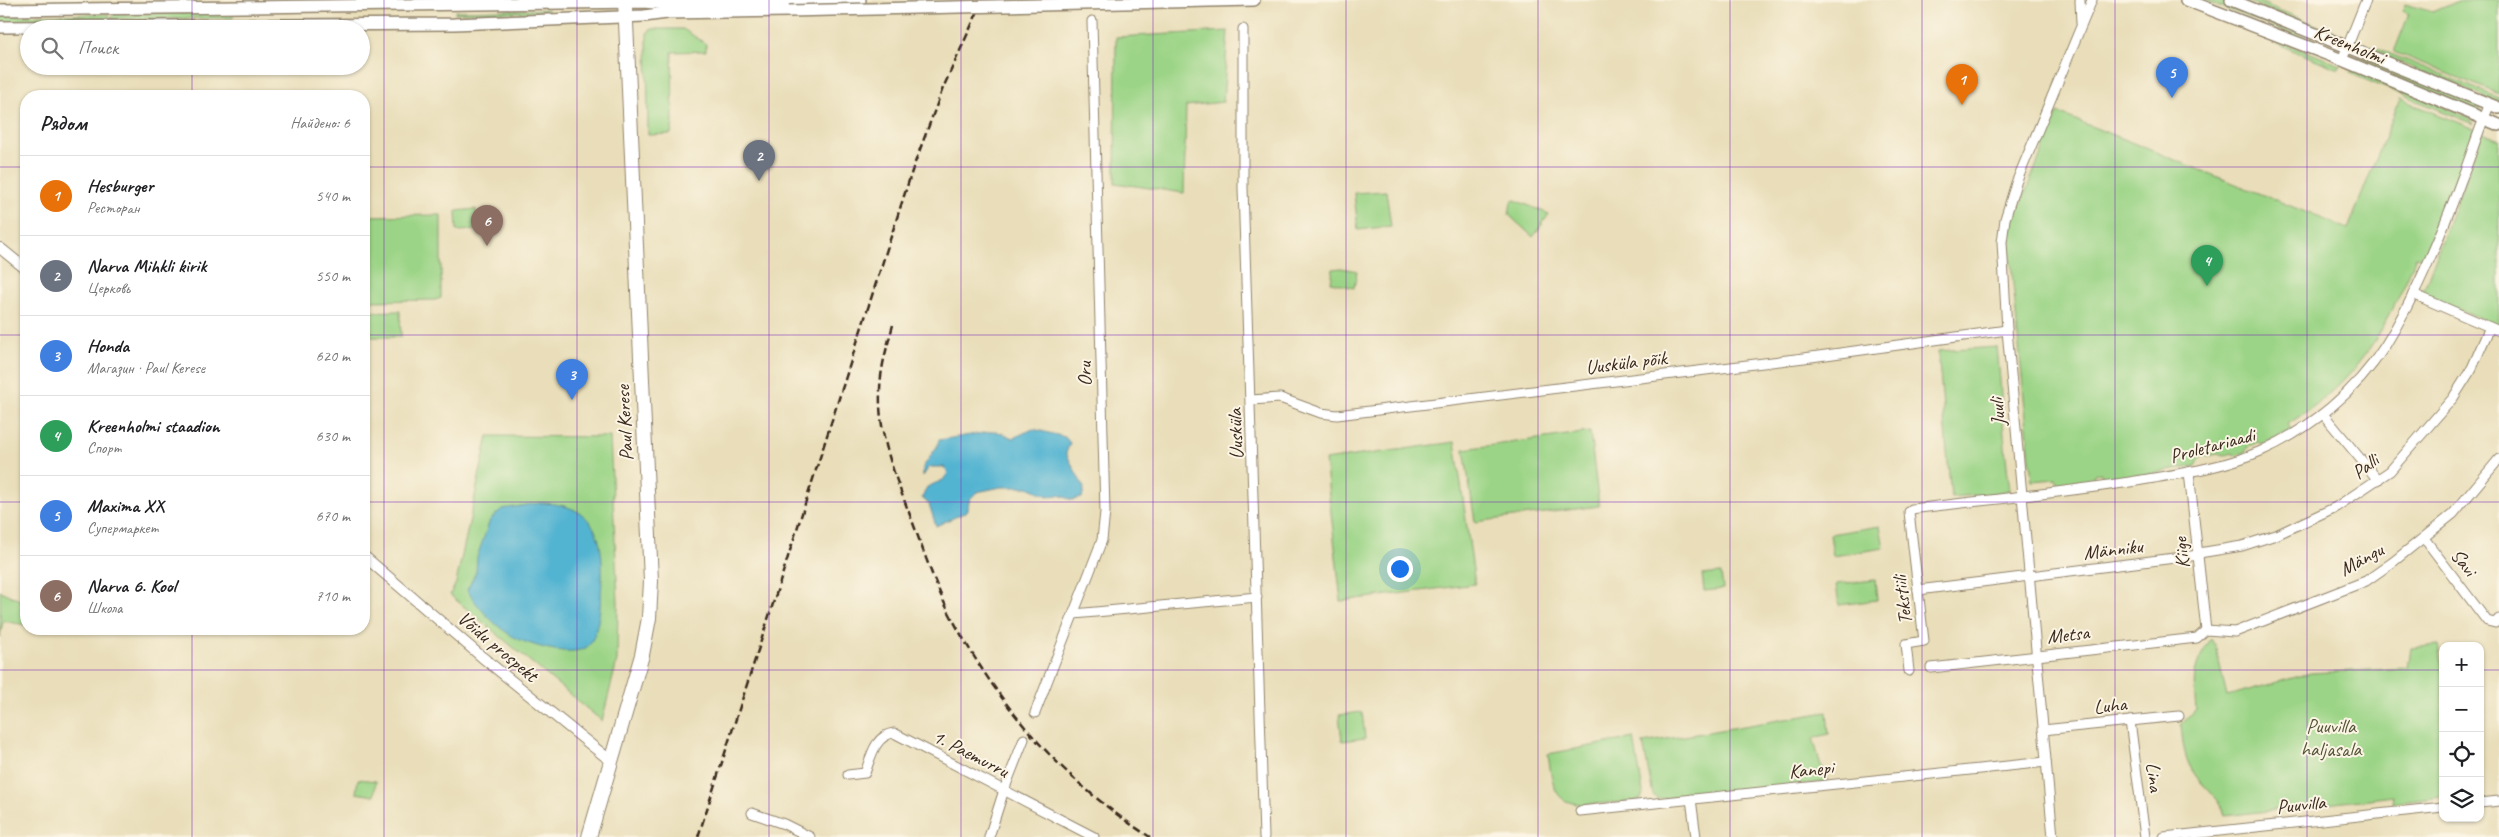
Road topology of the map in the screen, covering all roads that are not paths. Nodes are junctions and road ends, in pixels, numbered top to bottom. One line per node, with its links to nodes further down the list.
1 (860, 0): 10 (main road)
2 (1254, 0): 10 (main road, bridge)
3 (2080, 0): 18 (street)
4 (2092, 0): 18 (street, Juuli)
5 (2186, 0): 20 (main road, Kreenholmi)
6 (2231, 0): 19 (main road, Kreenholmi)
7 (2366, 0): 19 (street)
8 (626, 1): 9 (main road); 10 (main road); 12 (highway, Paul Kerese)
9 (331, 3): 11 (main road)
10 (789, 6): 12 (main road)
11 (0, 10)
12 (626, 17): 14 (main road); 53 (highway, Paul Kerese)
13 (1092, 21): 42 (street, Oru)
14 (370, 25)
15 (0, 27): 16 (main road)
16 (20, 27)
17 (1243, 29): 29 (street, Uusküla)
18 (2081, 29): 28 (street, Juuli)
19 (2347, 47): 20 (street); 21 (main road, Kreenholmi)
20 (2342, 60): 22 (main road, Kreenholmi)
21 (2494, 106): 22 (street, Proletariaadi)
22 (2483, 118): 23 (main road, Kreenholmi); 26 (street, Proletariaadi)
23 (2499, 124)
24 (0, 248): 25 (street)
25 (20, 264)
26 (2412, 294): 27 (street); 30 (street, Proletariaadi)
27 (2495, 329): 33 (street, Palli)
28 (2007, 330): 29 (street, Uusküla põik); 34 (street, Juuli)
29 (1251, 400): 41 (street, Uusküla)
30 (2323, 414): 32 (street, Proletariaadi); 33 (street)
31 (2499, 460): 36 (street, Mängu)
32 (2189, 472): 34 (street, Proletariaadi); 37 (street, Kiige)
33 (2378, 480): 37 (street, Palli)
34 (2023, 496): 35 (street, Proletariaadi); 39 (street, Juuli)
35 (1912, 509): 40 (street, Tekstiili)
36 (2424, 538): 43 (street, Savi); 44 (street, Mängu)
37 (2199, 554): 39 (street, Männiku); 44 (street, Kiige)
38 (370, 561): 53 (street, Võidu prospekt)
39 (2030, 577): 40 (street, Männiku); 45 (street, Juuli)
40 (1918, 590): 47 (street, Tekstiili)
41 (1257, 597): 42 (street); 67 (street, Uusküla)
42 (1074, 614): 48 (street, Oru)
43 (2499, 619)
44 (2206, 630): 45 (street, Metsa)
45 (2037, 655): 46 (street, Metsa); 51 (street, Juuli)
46 (1931, 668)
47 (1909, 671)
48 (1035, 713)
49 (2179, 716): 50 (street, Luha)
50 (2130, 721): 51 (street, Luha); 70 (street, Lina)
51 (2044, 730): 54 (street, Juuli)
52 (1024, 739): 56 (street)
53 (611, 760): 63 (highway, Paul Kerese)
54 (2046, 762): 57 (street, Kanepi); 69 (street, Juuli)
55 (848, 775): 56 (street, 1. Paemurru)
56 (1004, 790): 65 (street); 66 (street, 1. Paemurru)
57 (1691, 799): 61 (street, Kanepi); 68 (street)
58 (2499, 801): 59 (street)
59 (2484, 803)
60 (2439, 807): 71 (street, Puuvilla)
61 (1580, 811)
62 (752, 813): 64 (street)
63 (589, 837)
64 (810, 837)
65 (989, 837)
66 (1094, 837)
67 (1264, 837)
68 (1696, 837)
69 (2052, 837)
70 (2145, 837)
71 (2164, 837)

